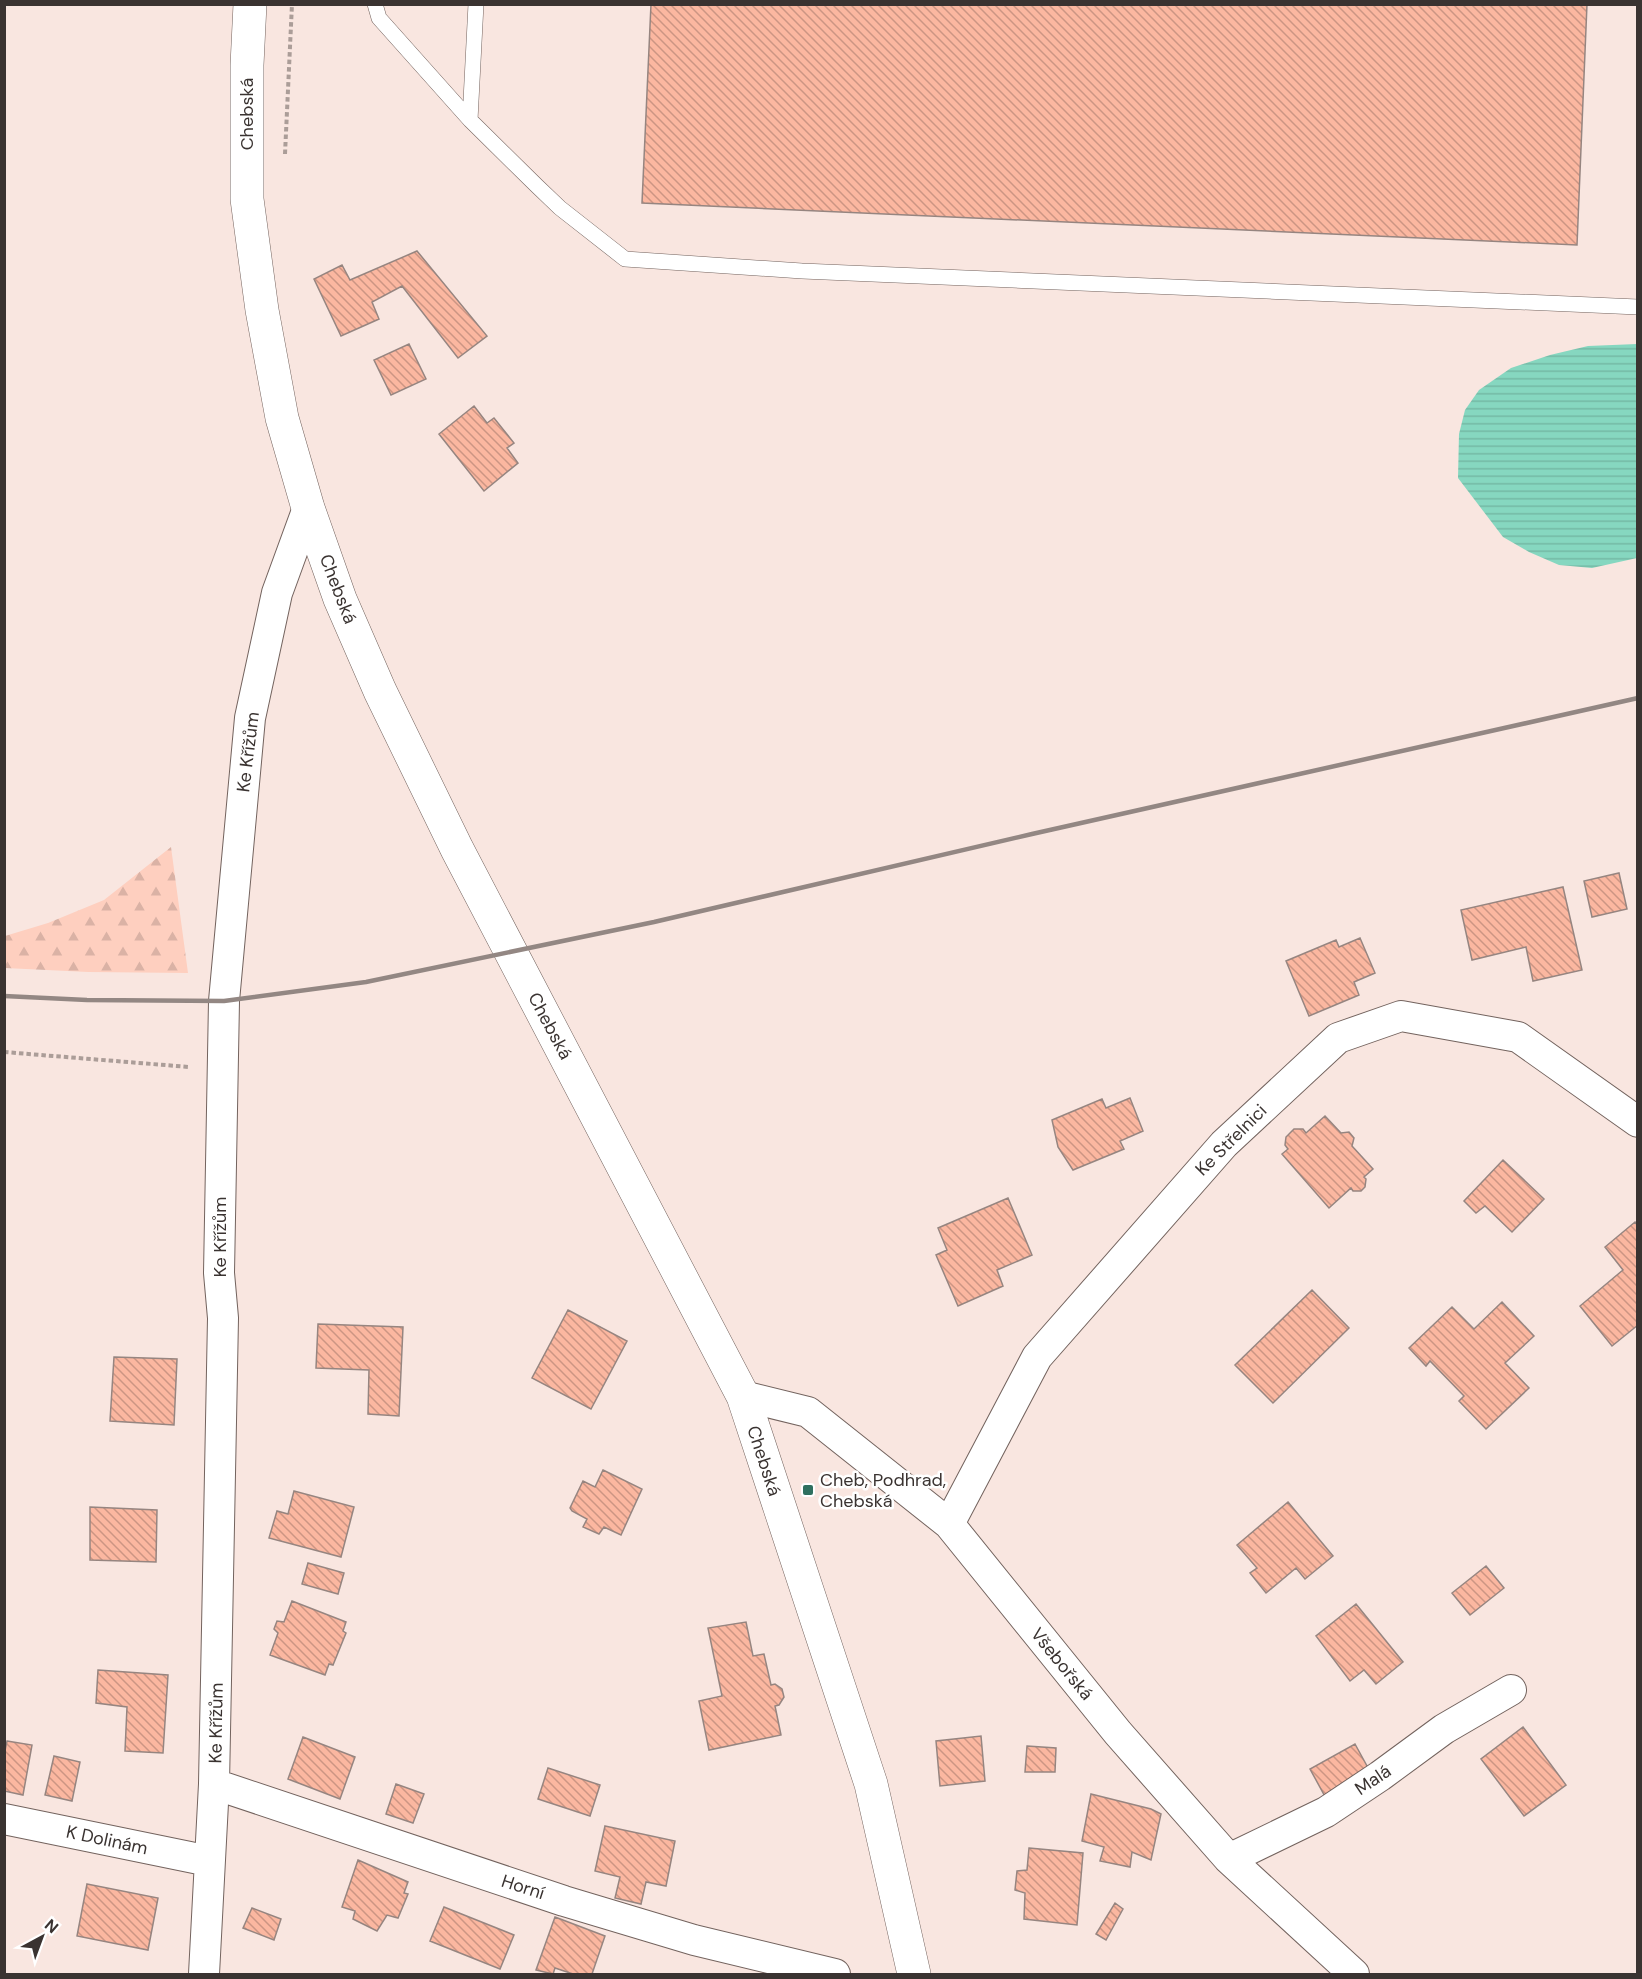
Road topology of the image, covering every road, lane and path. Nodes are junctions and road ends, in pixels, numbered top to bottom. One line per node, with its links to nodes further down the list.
1 (250, 4): 6 (street, Chebská)
2 (375, 4): 4 (lane)
3 (476, 4): 4 (lane)
4 (470, 120): 5 (lane)
5 (1638, 307)
6 (308, 508): 8 (street, Ke Křížům); 10 (street, Chebská)
7 (4, 1052): 8 (path)
8 (222, 1070): 13 (street, Ke Křížům)
9 (1638, 1122): 11 (street, Ke Střelnici)
10 (743, 1396): 11 (street, Všebořská); 19 (street, Chebská)
11 (949, 1524): 15 (street, Všebořská)
12 (1511, 1690): 15 (street, Malá)
13 (214, 1784): 16 (street, Ke Křížům); 18 (street, Horní)
14 (4, 1819): 16 (street, K Dolinám)
15 (1229, 1859): 20 (street, Všebořská)
16 (209, 1861): 17 (street, Ke Křížům)
17 (204, 1974)
18 (835, 1974)
19 (914, 1974)
20 (1354, 1974)

